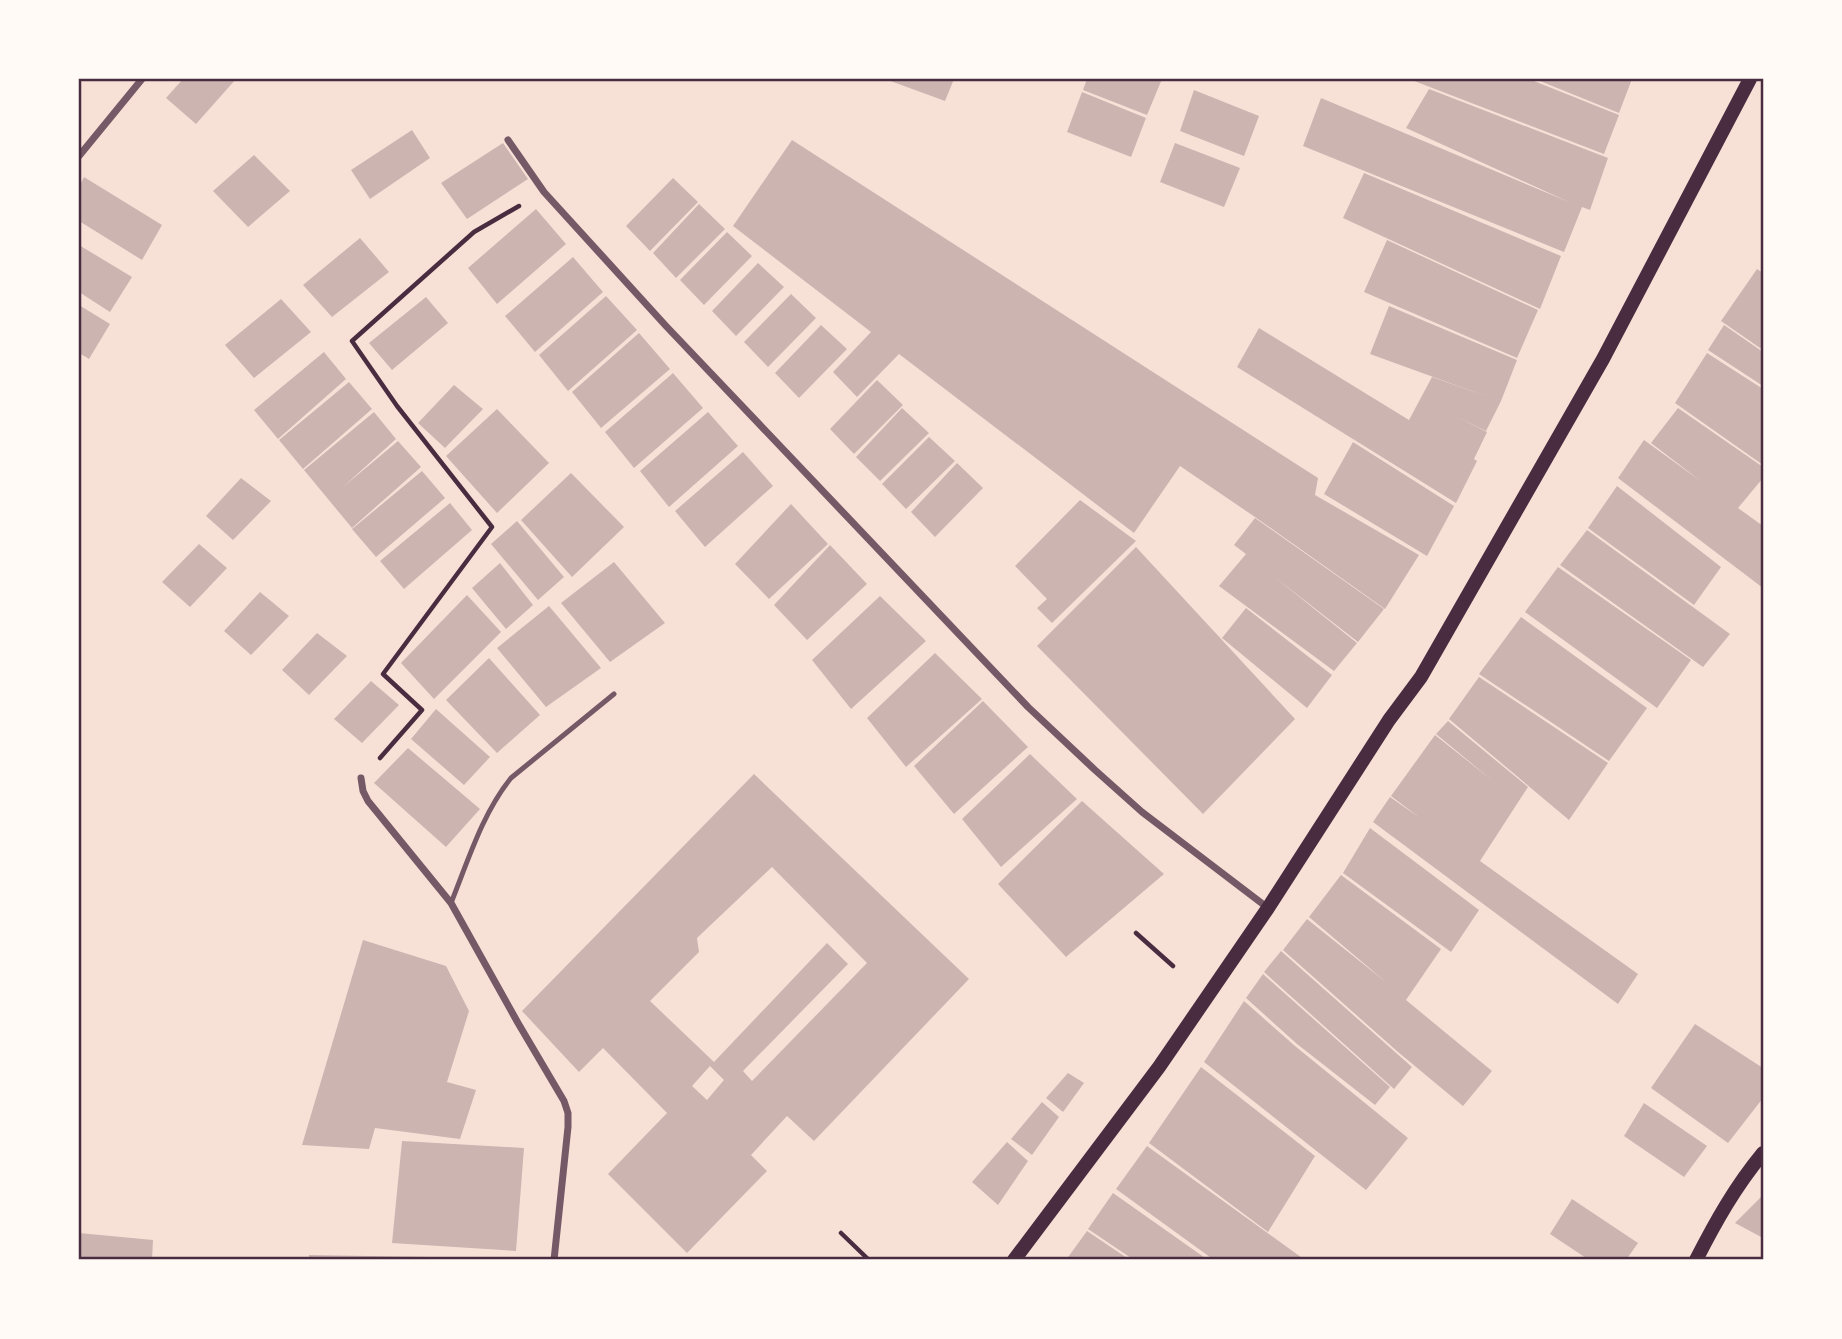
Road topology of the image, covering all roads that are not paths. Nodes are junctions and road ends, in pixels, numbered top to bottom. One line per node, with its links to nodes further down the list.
1 (142, 79): 4 (street)
2 (1750, 79): 8 (main road)
3 (508, 140): 8 (street)
4 (79, 156)
5 (614, 694): 7 (lane)
6 (361, 778): 7 (street)
7 (451, 904): 10 (street)
8 (1268, 908): 11 (main road)
9 (1763, 1153): 12 (main road)
10 (554, 1260)
11 (1014, 1260)
12 (1696, 1260)

